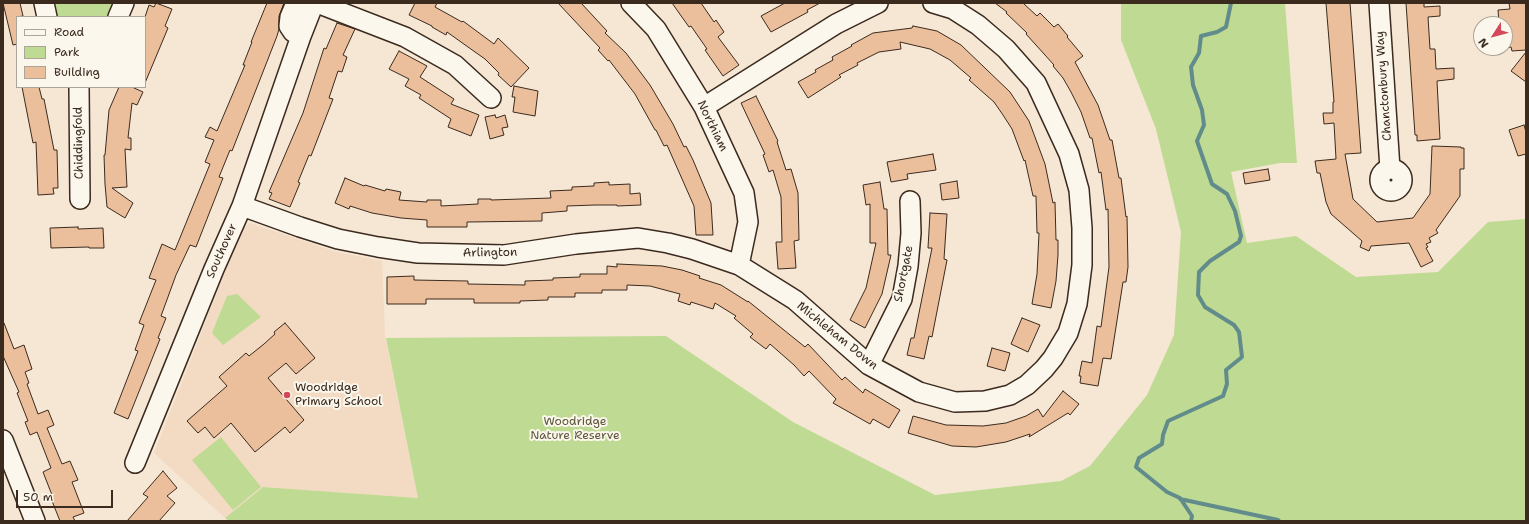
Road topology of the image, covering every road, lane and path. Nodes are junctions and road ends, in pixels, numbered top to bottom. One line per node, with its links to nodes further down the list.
1 (44, 3): 9 (street)
2 (124, 3): 10 (street)
3 (296, 3): 11 (street)
4 (316, 3): 11 (street, Southover); 13 (street)
5 (631, 3): 14 (street, Northiam)
6 (878, 3): 14 (street)
7 (933, 3): 20 (street, Michleham Down)
8 (1379, 3): 15 (street, Chanctonbury Way)
9 (47, 16)
10 (118, 16)
11 (301, 36): 18 (street, Southover)
12 (79, 88): 16 (street, Chiddingfold)
13 (491, 98)
14 (704, 107): 19 (street, Northiam)
15 (1390, 169)
16 (80, 199)
17 (910, 201): 20 (street, Shortgate)
18 (242, 206): 19 (street, Arlington); 22 (street, Southover)
19 (740, 265): 20 (street, Michleham Down)
20 (869, 365)
21 (3, 440): 23 (street)
22 (135, 463)
23 (35, 521)

